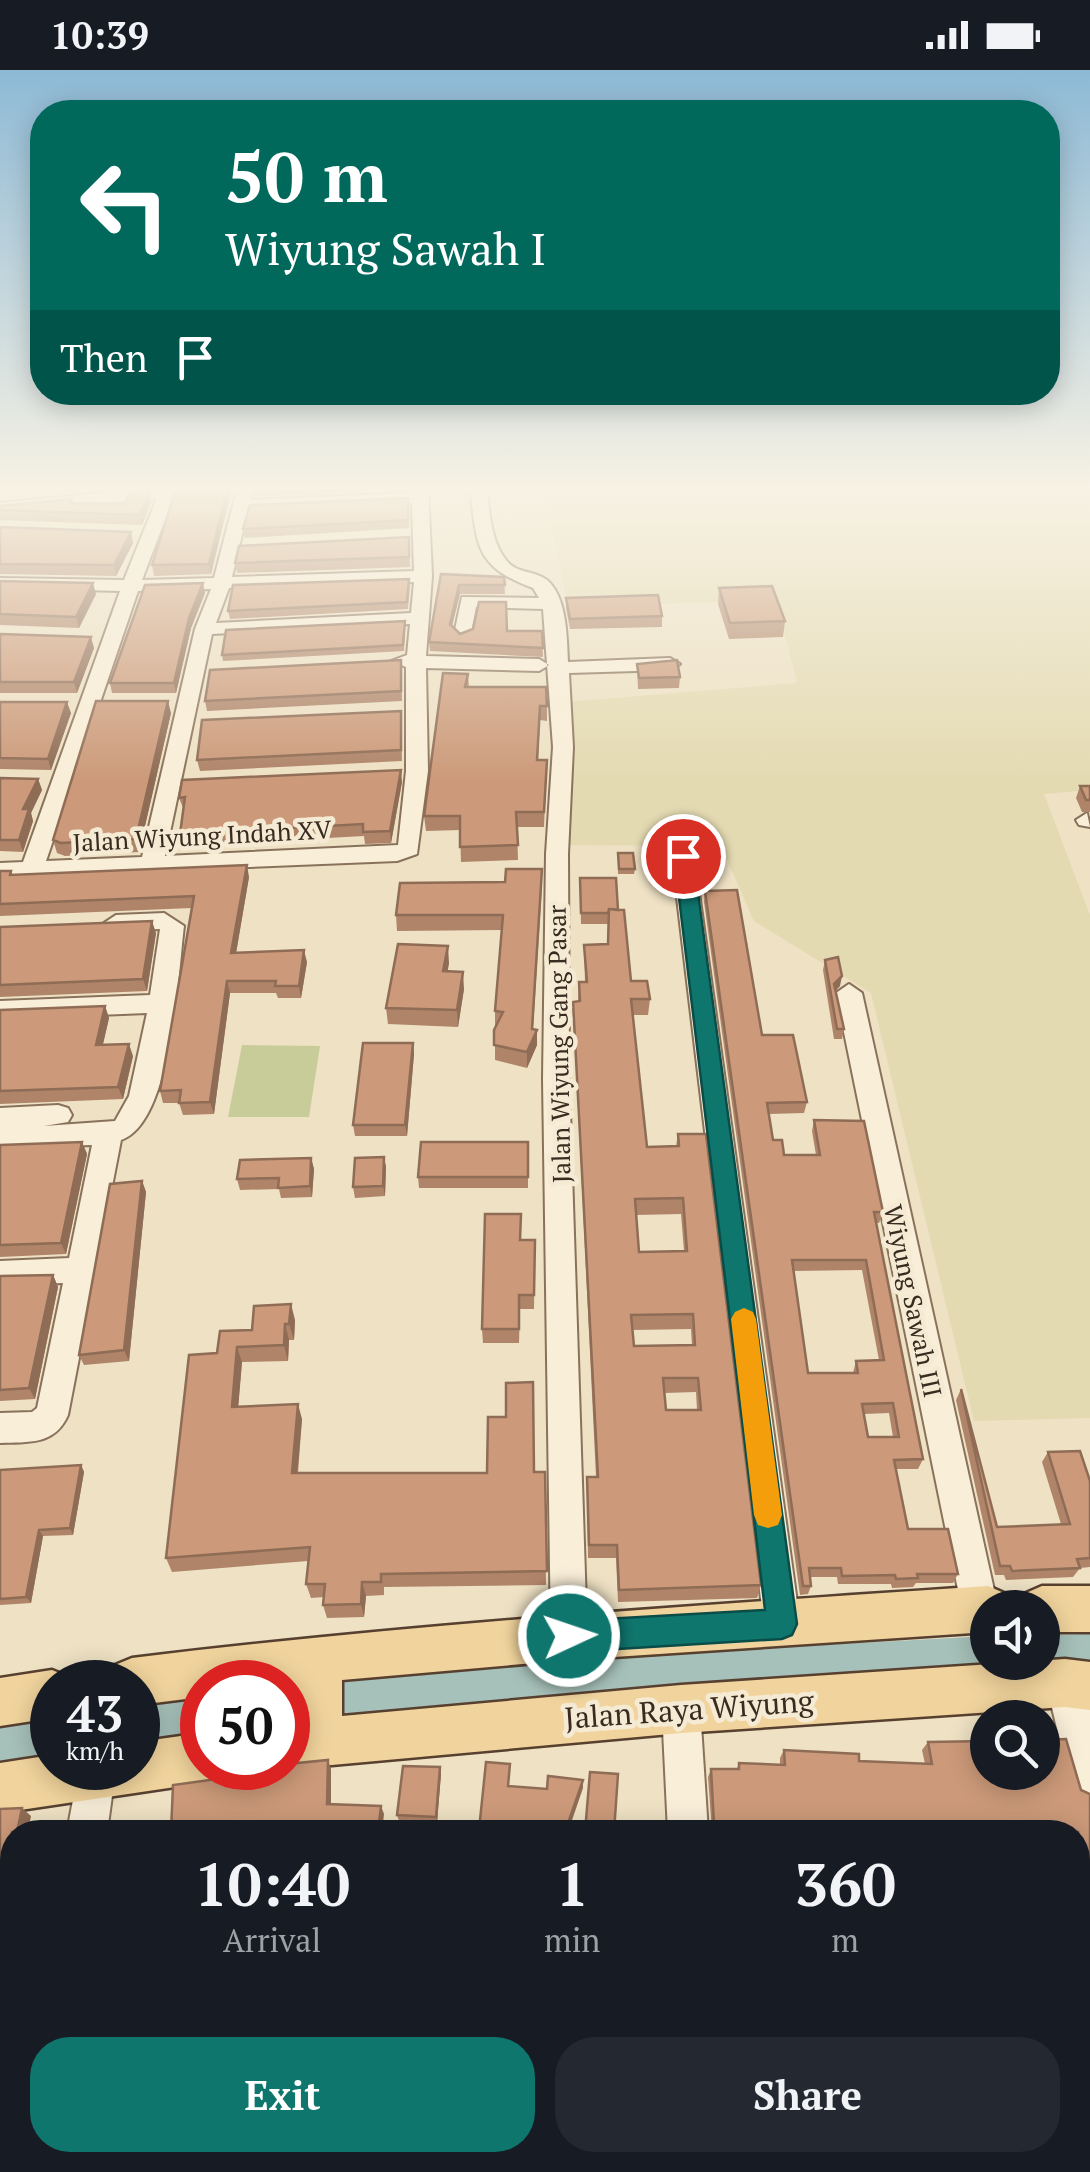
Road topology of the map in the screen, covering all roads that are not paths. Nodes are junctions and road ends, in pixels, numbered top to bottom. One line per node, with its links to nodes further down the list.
1 (6, 584): 6 (street)
2 (240, 584): 5 (street)
3 (422, 584): 8 (street)
4 (540, 584): 7 (street)
5 (220, 585): 6 (street); 9 (street)
6 (130, 586): 18 (street)
7 (551, 604): 10 (street); 14 (street, Jalan Wiyung Gang Pasar)
8 (420, 618): 9 (street); 11 (street)
9 (204, 629): 16 (street)
10 (463, 634)
11 (416, 660): 12 (street); 14 (street); 16 (street, Jalan Wiyung Indah XV)
12 (379, 662)
13 (670, 664): 14 (street)
14 (549, 666): 35 (street, Jalan Wiyung Gang Pasar)
15 (683, 856): 34 (street)
16 (151, 866): 18 (street, Jalan Wiyung Indah XV)
17 (0, 870): 18 (street, Jalan Wiyung Indah XV)
18 (31, 871)
19 (91, 924): 21 (street)
20 (850, 994): 30 (street, Wiyung Sawah III)
21 (162, 1004): 22 (street); 23 (street)
22 (0, 1010)
23 (140, 1113): 24 (street); 25 (street)
24 (0, 1118)
25 (109, 1132): 26 (street); 27 (street)
26 (0, 1137)
27 (79, 1270): 28 (street); 29 (street)
28 (0, 1273)
29 (0, 1428)
30 (980, 1590)
31 (1060, 1608): 32 (main road)
32 (1090, 1608)
33 (970, 1609): 34 (main road, Jalan Raya Wiyung)
34 (782, 1624): 35 (main road, Jalan Raya Wiyung)
35 (569, 1636): 40 (main road, Jalan Raya Wiyung)
36 (1077, 1684): 41 (main road, Jalan Raya Wiyung); 42 (street)
37 (160, 1686): 40 (main road, Jalan Raya Wiyung)
38 (30, 1697): 39 (main road)
39 (0, 1702)
40 (312, 1707): 41 (main road, Jalan Raya Wiyung)
41 (681, 1709): 47 (street)
42 (1090, 1782)
43 (30, 1784): 44 (main road)
44 (0, 1788)
45 (111, 1790): 46 (street)
46 (94, 1820)
47 (687, 1820)

